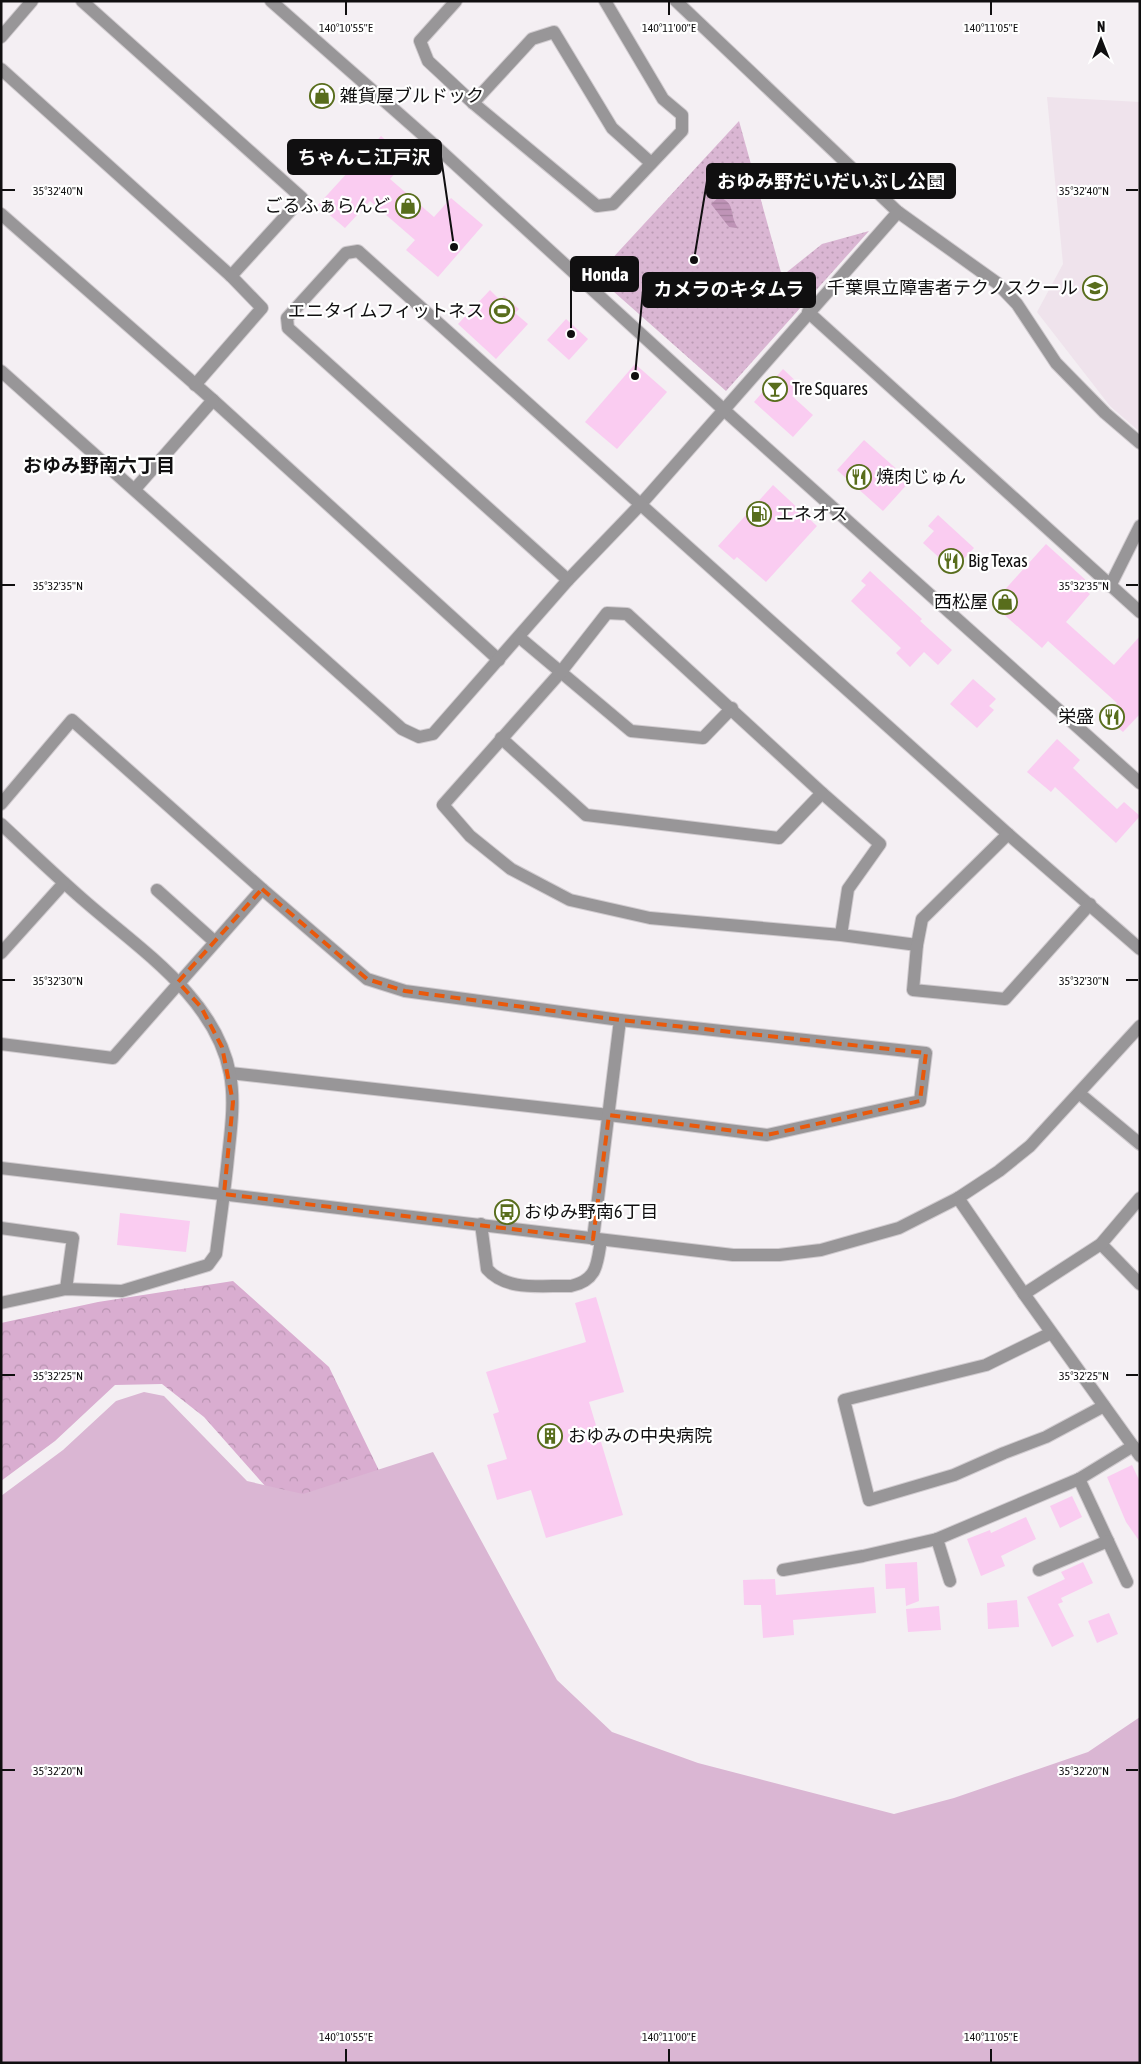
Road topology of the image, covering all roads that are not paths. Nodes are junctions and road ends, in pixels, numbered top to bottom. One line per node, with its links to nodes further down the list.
1 (32, 1): 7 (street)
2 (82, 1): 13 (street)
3 (271, 1): 18 (street)
4 (456, 1): 9 (street)
5 (605, 1): 10 (street)
6 (676, 1): 11 (street)
7 (1, 37)
8 (1, 69): 13 (street)
9 (473, 103): 10 (street); 10 (street)
10 (651, 163)
11 (898, 212): 14 (street); 19 (street)
12 (1, 214): 16 (street)
13 (231, 276): 16 (street)
14 (808, 312): 18 (street); 24 (street)
15 (1, 371): 20 (street)
16 (195, 385): 17 (street)
17 (213, 400): 20 (street); 27 (street)
18 (724, 410): 21 (street); 31 (street)
19 (1140, 443)
20 (135, 489): 27 (street)
21 (641, 504): 23 (street); 23 (street); 35 (street)
22 (1140, 526): 24 (street)
23 (568, 580): 26 (street)
24 (1110, 586): 25 (street)
25 (1140, 612)
26 (519, 637): 27 (street); 28 (street)
27 (499, 660)
28 (560, 673): 29 (street); 29 (street); 30 (street)
29 (732, 708): 32 (street)
30 (501, 738): 32 (street); 40 (street)
31 (1140, 783)
32 (822, 793): 40 (street)
33 (1, 804): 37 (street)
34 (1, 824): 36 (street)
35 (1008, 834): 39 (street); 42 (street)
36 (64, 883): 44 (street); 45 (street)
37 (262, 889): 41 (street); 46 (street)
38 (157, 890): 41 (street)
39 (1090, 904): 42 (street); 43 (street)
40 (841, 935): 42 (street)
41 (215, 942): 45 (street)
42 (917, 945)
43 (1140, 949)
44 (1, 953)
45 (178, 982): 48 (street); 49 (street)
46 (620, 1020): 51 (street); 51 (street)
47 (1140, 1026): 50 (street)
48 (1, 1044)
49 (230, 1073): 51 (street); 54 (street)
50 (1080, 1094): 52 (street); 55 (street)
51 (609, 1115): 59 (street)
52 (1140, 1144)
53 (1, 1168): 54 (street)
54 (224, 1194): 57 (street); 62 (street)
55 (958, 1198): 59 (street); 63 (street)
56 (1140, 1198): 60 (street)
57 (480, 1224): 59 (street); 59 (street)
58 (1, 1228): 62 (street)
59 (597, 1240)
60 (1101, 1244): 61 (street); 63 (street)
61 (1140, 1284)
62 (66, 1289): 64 (street)
63 (1024, 1294): 65 (street)
64 (1, 1303)
65 (1051, 1333): 66 (street); 66 (street)
66 (1104, 1406): 67 (street)
67 (1136, 1451): 68 (street)
68 (1079, 1480): 69 (street); 70 (street)
69 (937, 1540): 71 (street); 73 (street)
70 (1108, 1542): 72 (street); 74 (street)
71 (783, 1570)
72 (1039, 1570)
73 (950, 1581)
74 (1127, 1582)

